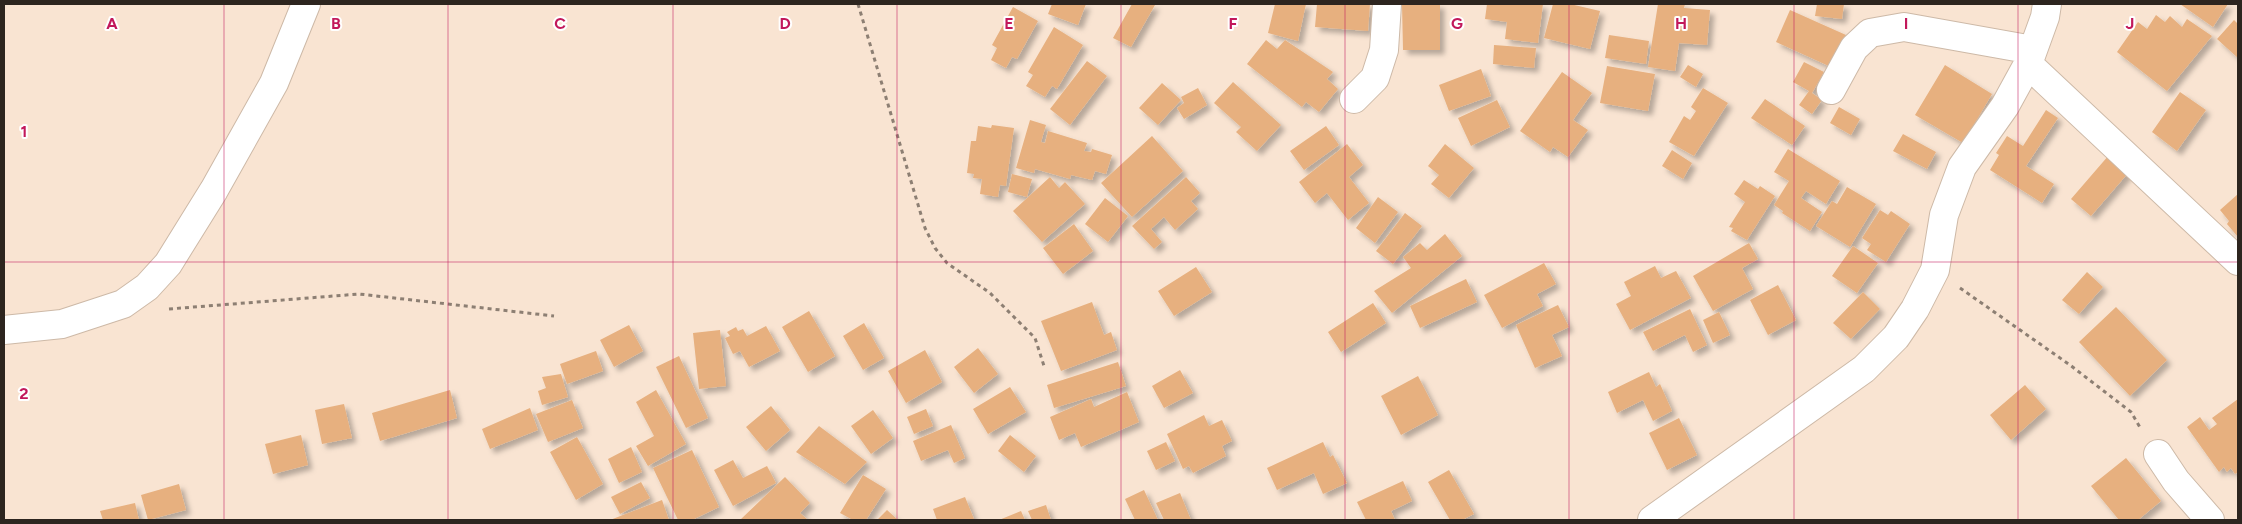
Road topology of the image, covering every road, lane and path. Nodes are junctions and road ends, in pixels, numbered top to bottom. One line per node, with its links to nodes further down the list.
1 (306, 4): 10 (street)
2 (858, 4): 13 (path)
3 (1387, 4): 7 (street)
4 (2047, 4): 5 (street)
5 (2031, 57): 6 (street); 8 (street); 9 (street)
6 (1831, 90)
7 (1354, 99)
8 (2238, 261)
9 (1935, 270): 14 (path); 15 (street)
10 (123, 304): 11 (path); 12 (street)
11 (554, 316)
12 (4, 330)
13 (1045, 369)
14 (2158, 454): 16 (street)
15 (1652, 520)
16 (2210, 520)

